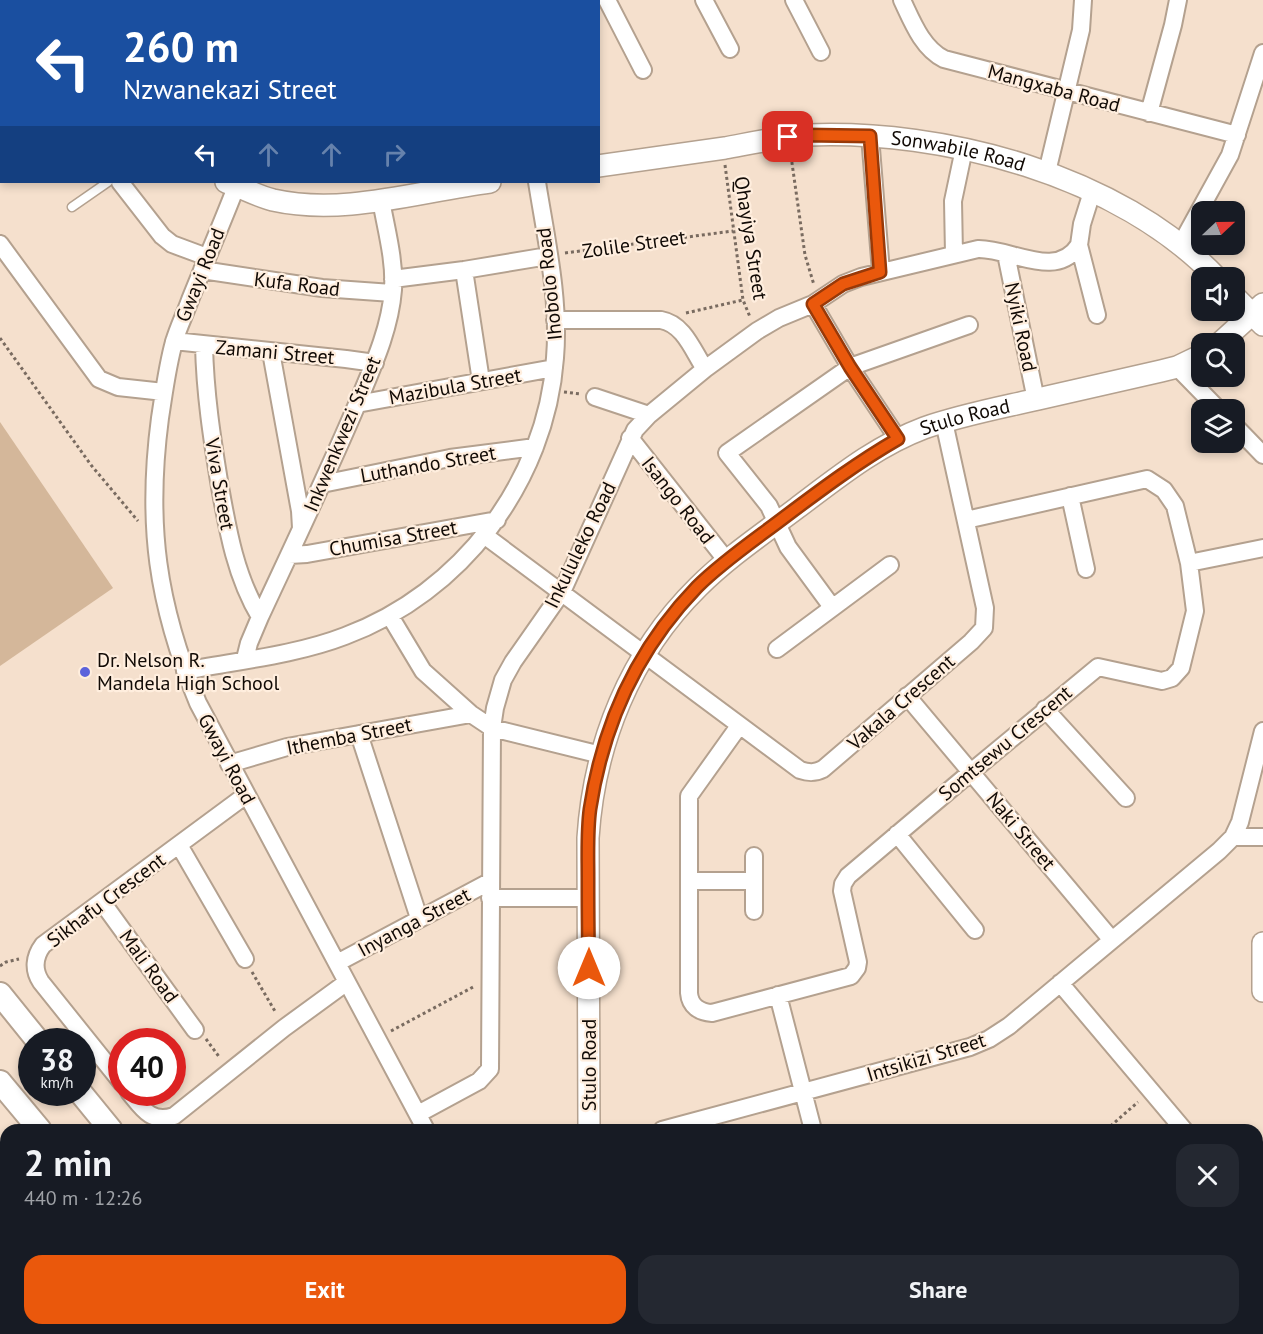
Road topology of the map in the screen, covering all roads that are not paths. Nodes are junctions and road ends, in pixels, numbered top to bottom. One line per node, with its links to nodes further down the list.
1 (607, 0): 10 (street)
2 (704, 0): 7 (street)
3 (794, 0): 8 (street)
4 (902, 0): 11 (street, Mangxaba Road)
5 (1083, 0): 11 (street)
6 (1178, 0): 12 (street)
7 (730, 49)
8 (821, 52)
9 (1263, 53): 13 (street)
10 (643, 70)
11 (1066, 92): 12 (street, Mangxaba Road); 17 (street)
12 (1149, 113): 13 (street, Mangxaba Road)
13 (1237, 135): 27 (street)
14 (870, 136): 15 (street, Sonwabile Road); 16 (street, Sonwabile Road); 35 (street)
15 (964, 149): 17 (street, Sonwabile Road); 29 (street)
16 (600, 166)
17 (1047, 172): 23 (street, Sonwabile Road)
18 (107, 183): 25 (lane)
19 (121, 183): 32 (street, Kufa Road)
20 (233, 183): 24 (street); 32 (street, Gwayi Road)
21 (484, 183): 24 (street)
22 (537, 183): 31 (street, Ihobolo Road)
23 (1092, 192): 27 (street, Sonwabile Road); 28 (street)
24 (381, 200): 36 (street, Inkwenkwezi Street)
25 (72, 207)
26 (0, 244): 54 (street)
27 (1181, 244): 33 (street, Sonwabile Road)
28 (1079, 245): 30 (street, Inkululeko Road); 39 (street)
29 (954, 254): 30 (street, Inkululeko Road); 35 (street, Inkululeko Road)
30 (1006, 254): 57 (street, Nyiki Road)
31 (548, 256): 34 (street); 41 (street, Ihobolo Road)
32 (205, 264): 36 (street, Kufa Road); 44 (street, Gwayi Road)
33 (1205, 267)
34 (464, 270): 36 (street); 53 (street)
35 (880, 272): 37 (street, Inkululeko Road)
36 (393, 286): 48 (street, Inkwenkwezi Street)
37 (816, 302): 49 (street); 52 (street, Inkululeko Road)
38 (1245, 304): 40 (street)
39 (1097, 315)
40 (1260, 315): 43 (street)
41 (555, 320): 51 (street, Ihobolo Road); 52 (street)
42 (969, 325): 49 (street)
43 (1235, 333)
44 (174, 341): 45 (street, Zamani Street); 54 (street, Gwayi Road)
45 (204, 345): 46 (street, Zamani Street); 82 (street, Viva Street)
46 (271, 352): 48 (street, Zamani Street); 71 (street)
47 (1191, 360): 50 (street, Stulo Road)
48 (375, 363): 58 (street, Inkwenkwezi Street)
49 (850, 367): 63 (street); 70 (street)
50 (1177, 367): 56 (street); 57 (street, Stulo Road)
51 (554, 368): 53 (street, Mazibula Street); 64 (street, Ihobolo Road)
52 (705, 369): 59 (street, Inkululeko Road)
53 (481, 381): 58 (street, Mazibula Street)
54 (164, 392): 86 (street, Gwayi Road)
55 (595, 397): 59 (street)
56 (1208, 399)
57 (1036, 400): 60 (street, Stulo Road)
58 (357, 404): 66 (street, Inkwenkwezi Street)
59 (648, 416): 62 (street, Inkululeko Road)
60 (944, 422): 63 (street, Stulo Road); 69 (street, Vakala Crescent)
61 (1245, 437): 65 (street)
62 (630, 438): 75 (street, Isango Road); 79 (street, Inkululeko Road)
63 (898, 439): 70 (street, Stulo Road)
64 (535, 447): 66 (street, Luthando Street); 68 (street, Ihobolo Road)
65 (1263, 455)
66 (322, 484): 71 (street, Inkwenkwezi Street)
67 (1070, 496): 69 (street, Somtsewu Crescent); 76 (street, Somtsewu Crescent); 78 (street)
68 (497, 520): 72 (street, Ihobolo Road); 74 (street, Chumisa Street)
69 (966, 520): 87 (street, Vakala Crescent)
70 (777, 523): 75 (street, Stulo Road); 80 (street)
71 (301, 530): 74 (street, Inkwenkwezi Street)
72 (484, 535): 79 (street, Vakala Crescent); 81 (street, Ihobolo Road)
73 (1263, 548): 76 (street)
74 (289, 555): 82 (street, Inkwenkwezi Street)
75 (727, 561): 84 (street, Stulo Road)
76 (1189, 563): 88 (street, Somtsewu Crescent)
77 (890, 565): 80 (street)
78 (1086, 569)
79 (562, 592): 84 (street, Vakala Crescent); 91 (street, Inkululeko Road)
80 (832, 607): 83 (street)
81 (390, 616): 85 (street, Ihobolo Road); 89 (street)
82 (260, 617): 85 (street, Inkwenkwezi Street)
83 (777, 649)
84 (645, 654): 90 (street, Vakala Crescent); 94 (street, Stulo Road)
85 (245, 659): 86 (street, Ihobolo Road)
86 (184, 671): 95 (street, Gwayi Road)
87 (907, 696): 90 (street, Vakala Crescent); 96 (street, Naki Street)
88 (1045, 709): 96 (street, Somtsewu Crescent); 98 (street)
89 (471, 714): 91 (street); 93 (street, Ithemba Street)
90 (739, 726): 105 (street, Somtsewu Crescent)
91 (492, 729): 94 (street); 104 (street, Inkululeko Road)
92 (1263, 731): 100 (street)
93 (359, 734): 95 (street, Ithemba Street); 111 (street)
94 (601, 755): 108 (street, Stulo Road)
95 (229, 764): 97 (street, Gwayi Road)
96 (970, 771): 99 (street, Somtsewu Crescent); 113 (street, Naki Street)
97 (246, 795): 102 (street, Sikhafu Crescent); 116 (street, Gwayi Road)
98 (1126, 798)
99 (897, 834): 112 (street); 121 (street, Somtsewu Crescent)
100 (1233, 837): 101 (street); 113 (street, Intsikizi Street)
101 (1263, 837)
102 (179, 845): 109 (street, Sikhafu Crescent); 115 (street)
103 (754, 856): 106 (street)
104 (490, 880): 107 (street, Inkululeko Road); 111 (street, Inyanga Street)
105 (689, 881): 106 (street); 121 (street, Somtsewu Crescent)
106 (754, 881): 110 (street)
107 (490, 898): 108 (street, Inyanga Street); 129 (street, Inkululeko Road)
108 (588, 898): 133 (street, Stulo Road)
109 (102, 902): 123 (street, Mali Road); 124 (street, Sikhafu Crescent)
110 (754, 911)
111 (419, 918): 116 (street, Inyanga Street)
112 (975, 930)
113 (1111, 939): 118 (street, Intsikizi Street)
114 (1263, 943): 119 (street)
115 (245, 959)
116 (337, 963): 117 (street, Gwayi Road)
117 (347, 982): 128 (street); 129 (street, Gwayi Road)
118 (1060, 983): 126 (street, Intsikizi Street); 136 (street)
119 (1263, 991)
120 (0, 994): 122 (main road)
121 (778, 995): 126 (street)
122 (27, 1028)
123 (195, 1030)
124 (108, 1066)
125 (0, 1082): 130 (main road)
126 (803, 1092): 134 (street, Intsikizi Street); 135 (street)
127 (91, 1106): 131 (main road)
128 (140, 1106)
129 (418, 1114): 132 (street, Gwayi Road)
130 (35, 1124)
131 (106, 1124)
132 (423, 1124)
133 (590, 1124)
134 (684, 1124)
135 (811, 1124)
136 (1179, 1124)

